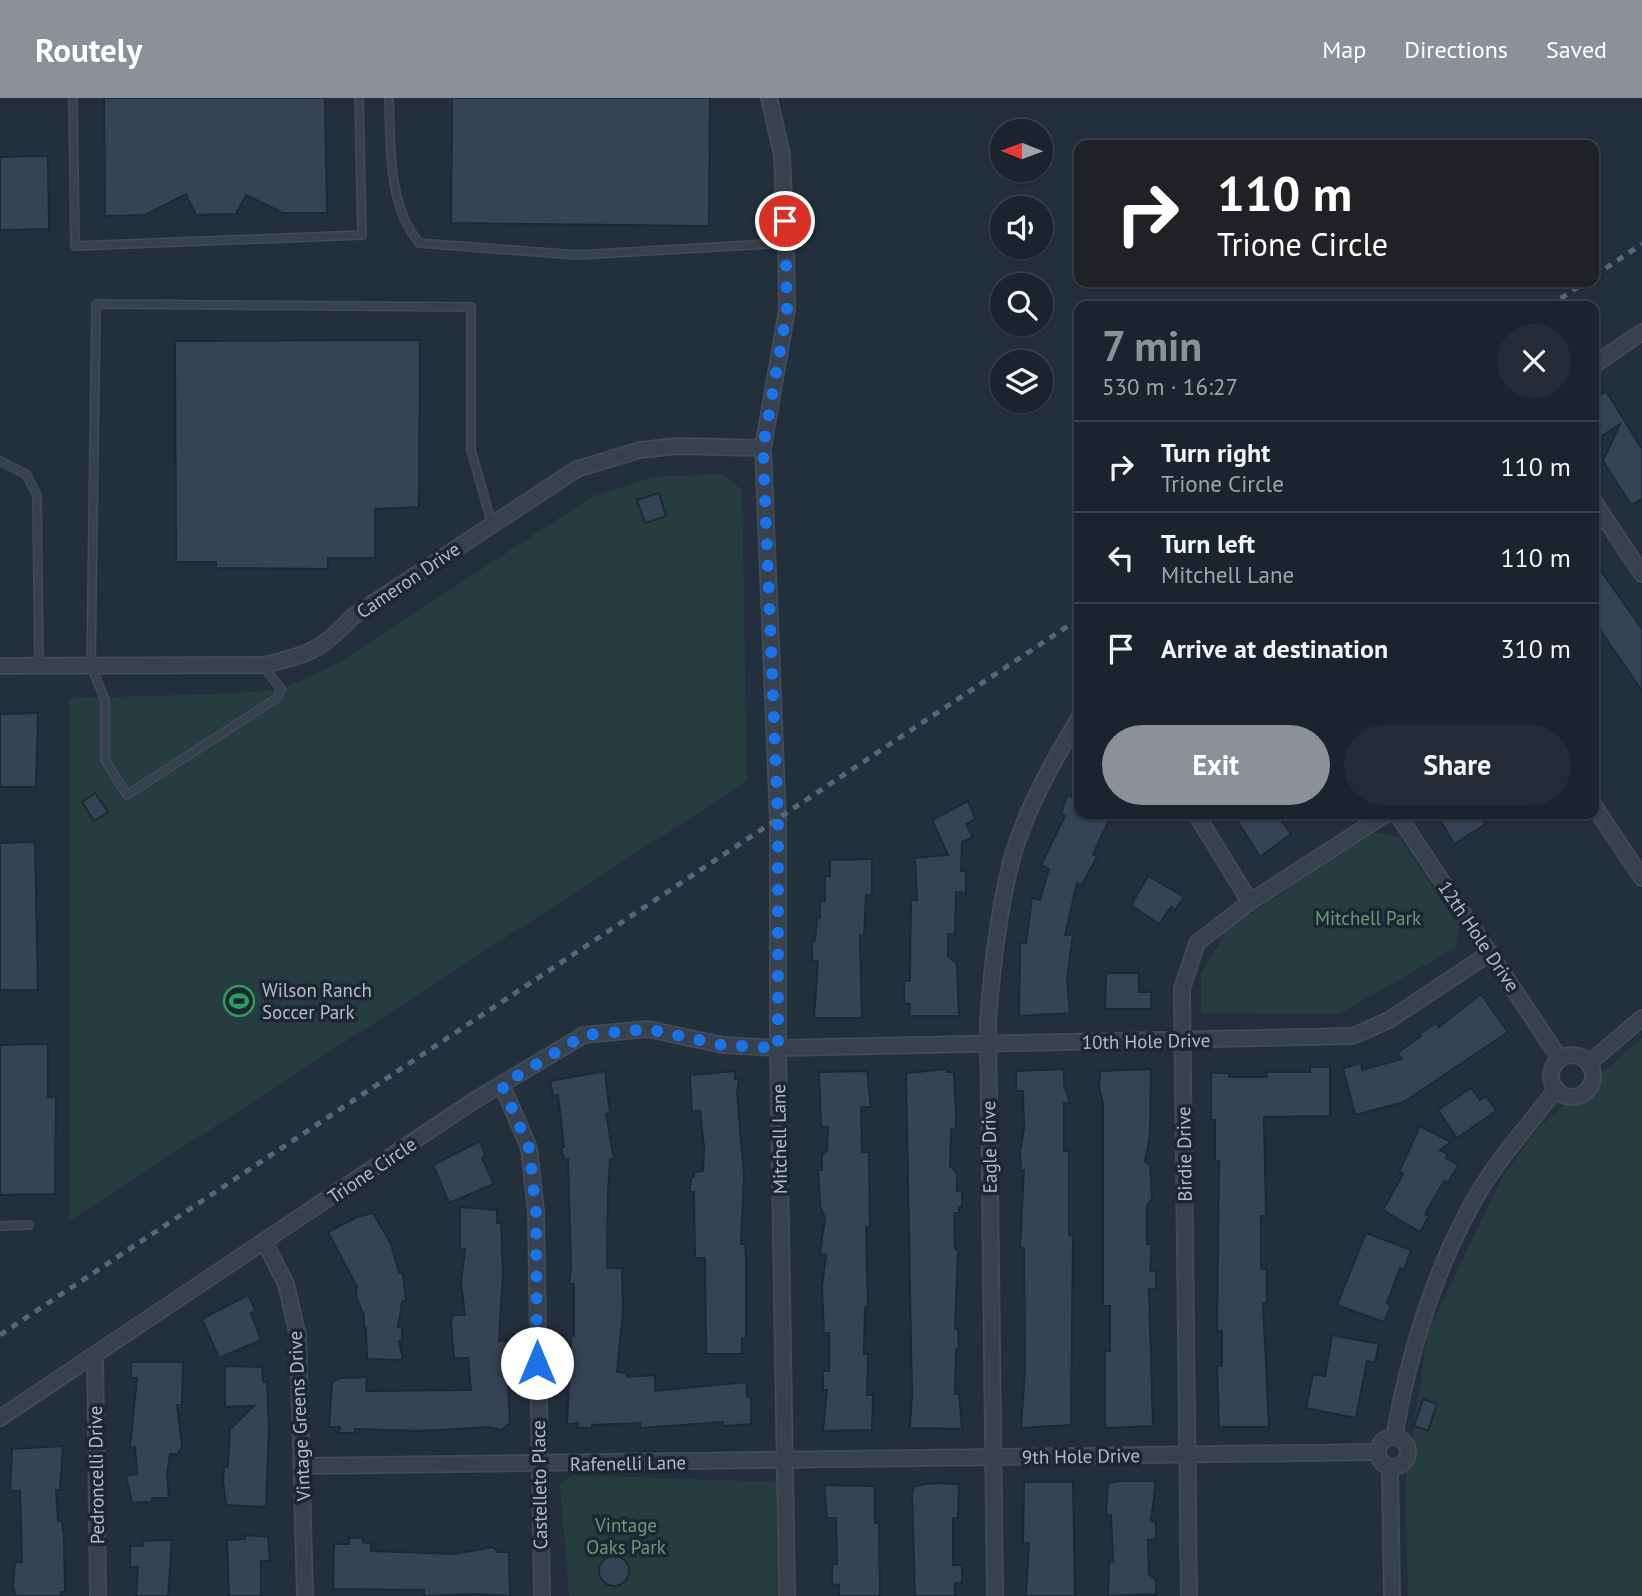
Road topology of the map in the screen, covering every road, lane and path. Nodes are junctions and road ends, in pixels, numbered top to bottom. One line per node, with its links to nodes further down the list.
1 (73, 98): 2 (lane)
2 (359, 98)
3 (389, 98): 5 (lane)
4 (769, 98): 5 (street, Mitchell Lane)
5 (786, 243): 8 (street, Mitchell Lane)
6 (1642, 332): 7 (street)
7 (1599, 362)
8 (763, 448): 11 (street, Cameron Drive); 28 (street, Mitchell Lane)
9 (0, 460): 15 (lane)
10 (1599, 510): 12 (street)
11 (492, 525): 13 (street, Cameron Drive); 16 (lane)
12 (1642, 574)
13 (263, 665): 16 (street, Cameron Drive); 16 (lane)
14 (0, 666): 15 (street, Cameron Drive)
15 (39, 666): 16 (street, Cameron Drive)
16 (91, 666)
17 (1074, 726): 27 (street, Eagle Drive)
18 (1599, 814): 22 (street)
19 (1199, 819): 23 (street)
20 (1378, 819): 23 (street, Birdie Drive)
21 (1400, 819): 24 (street, 12th Hole Drive)
22 (1642, 878)
23 (1250, 902): 26 (street, Birdie Drive)
24 (1490, 953): 26 (street, 10th Hole Drive); 29 (street, 12th Hole Drive)
25 (1642, 1018): 30 (street)
26 (1183, 1041): 27 (street, 10th Hole Drive); 40 (street, Birdie Drive)
27 (988, 1042): 28 (street, 10th Hole Drive); 41 (street, Eagle Drive)
28 (778, 1048): 31 (street, Trione Circle); 42 (street, Mitchell Lane)
29 (1560, 1059): 30 (street); 32 (street)
30 (1589, 1063): 32 (street)
31 (502, 1085): 35 (street, Trione Circle); 43 (street, Castelleto Place)
32 (1556, 1089): 38 (street)
33 (29, 1225): 34 (lane)
34 (0, 1226)
35 (265, 1243): 36 (street, Trione Circle); 44 (street, Vintage Greens Drive)
36 (94, 1354): 37 (street, Trione Circle); 46 (street, Pedroncelli Drive)
37 (0, 1418)
38 (1394, 1437): 39 (street); 45 (street)
39 (1377, 1452): 40 (street, 9th Hole Drive); 45 (street)
40 (1187, 1454): 41 (street, 9th Hole Drive); 51 (street, Birdie Drive)
41 (993, 1457): 42 (street, 9th Hole Drive); 50 (street, Eagle Drive)
42 (785, 1461): 43 (street, Rafenelli Lane); 49 (street, Mitchell Lane)
43 (538, 1464): 44 (street, Rafenelli Lane); 48 (street, Castelleto Place)
44 (303, 1466): 47 (street, Vintage Greens Drive)
45 (1391, 1468): 52 (street)
46 (98, 1596)
47 (305, 1596)
48 (542, 1596)
49 (787, 1596)
50 (995, 1596)
51 (1189, 1596)
52 (1392, 1596)

